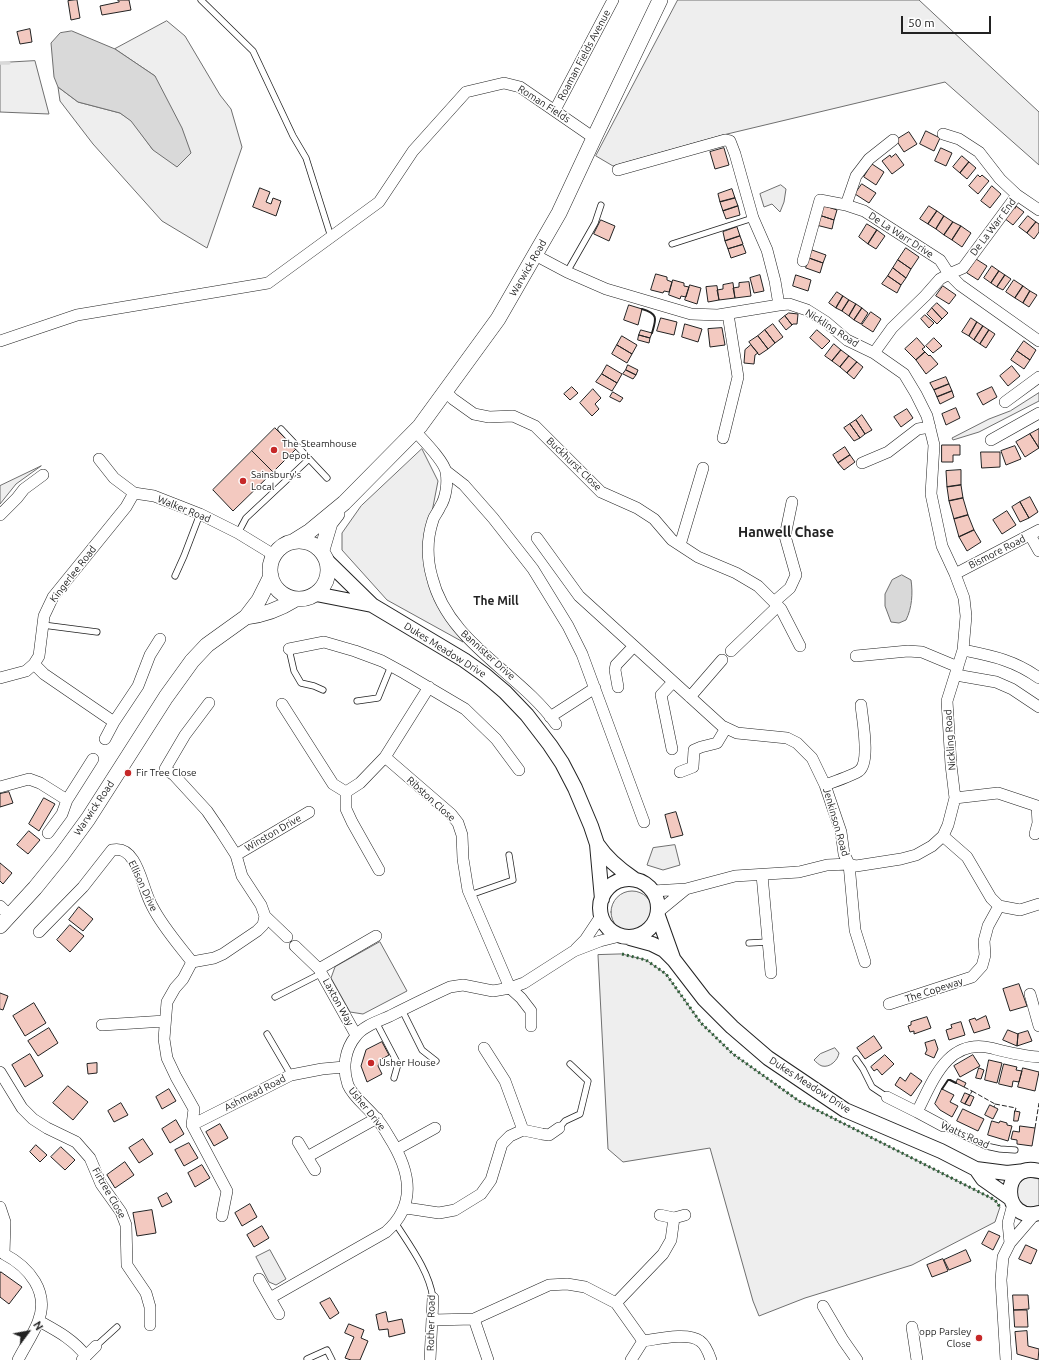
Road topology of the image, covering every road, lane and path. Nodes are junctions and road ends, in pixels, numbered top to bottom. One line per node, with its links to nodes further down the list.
1 (200, 0): 14 (lane)
2 (613, 0): 4 (street, Roaman Fields Avenue)
3 (660, 0): 6 (main road, Warwick Road)
4 (555, 110): 6 (street, Roman Fields); 14 (street, Roman Fields)
5 (943, 134): 9 (street, De La Warr End)
6 (594, 138): 16 (main road, Warwick Road)
7 (893, 140): 11 (street)
8 (618, 170): 13 (street)
9 (1017, 195): 12 (street); 19 (street, De La Warr End)
10 (601, 205): 18 (lane)
11 (846, 205): 17 (street, De La Warr Drive); 19 (street, De La Warr Drive)
12 (1039, 210)
13 (753, 218): 15 (lane); 20 (street)
14 (331, 237): 22 (street)
15 (672, 244)
16 (535, 255): 18 (street, Nickling Road); 26 (main road, Warwick Road)
17 (803, 261)
18 (567, 272): 21 (street, Nickling Road)
19 (949, 274): 23 (street, De La Warr Drive); 24 (street)
20 (778, 305): 21 (street, Nickling Road); 24 (street, Nickling Road)
21 (728, 314): 32 (street)
22 (0, 341)
23 (1039, 341)
24 (874, 353): 29 (street, Nickling Road)
25 (1039, 377): 27 (street)
26 (445, 391): 31 (main road, Warwick Road); 50 (street, Buckhurst Close)
27 (1004, 402)
28 (1039, 413): 33 (street)
29 (930, 427): 36 (street); 54 (street, Nickling Road)
30 (281, 429): 35 (lane)
31 (415, 431): 38 (street); 43 (main road, Warwick Road)
32 (723, 438)
33 (991, 440)
34 (100, 459): 41 (street, Walker Road)
35 (309, 459): 40 (lane); 47 (lane)
36 (862, 463)
37 (703, 468): 50 (street)
38 (446, 471): 80 (street); 80 (street, Bannister Drive)
39 (43, 476): 45 (street)
40 (327, 478)
41 (134, 493): 44 (street, Walker Road); 62 (street, Kingerlee Road)
42 (792, 502): 59 (street)
43 (344, 503): 49 (main road, Warwick Road); 53 (main road, Warwick Road)
44 (200, 514): 47 (street, Walker Road); 55 (lane)
45 (0, 515)
46 (1035, 532): 51 (street); 54 (street, Bismore Road)
47 (238, 533): 52 (street, Walker Road)
48 (537, 538): 65 (street, Jenkinson Road)
49 (294, 541): 52 (main road); 53 (main road)
50 (680, 545): 59 (street, Buckhurst Close)
51 (1039, 551)
52 (274, 555): 56 (main road)
53 (324, 556): 57 (main road); 60 (street, Dukes Meadow Drive)
54 (955, 574): 68 (street, Nickling Road)
55 (175, 576)
56 (271, 576): 58 (main road); 61 (main road, Warwick Road)
57 (316, 594): 58 (main road); 60 (street, Dukes Meadow Drive)
58 (296, 599): 61 (main road, Warwick Road)
59 (776, 604): 66 (street, Buckhurst Close); 69 (street)
60 (372, 605): 107 (street, Dukes Meadow Drive)
61 (246, 617): 121 (main road, Warwick Road)
62 (42, 625): 63 (lane); 72 (street, Kingerlee Road)
63 (97, 632)
64 (160, 639): 88 (street)
65 (634, 646): 77 (street, Jenkinson Road); 79 (street)
66 (800, 646)
67 (289, 649): 73 (street); 81 (lane)
68 (963, 650): 74 (street, Nickling Road); 76 (street)
69 (731, 651)
70 (856, 656): 74 (street)
71 (722, 660): 82 (street)
72 (34, 664): 75 (street); 88 (street)
73 (391, 666): 78 (street); 83 (lane)
74 (957, 671): 87 (street); 99 (street, Nickling Road)
75 (0, 678)
76 (1039, 678)
77 (673, 682): 82 (street, Jenkinson Road); 91 (street)
78 (429, 687): 92 (street); 94 (street)
79 (618, 687)
80 (595, 688): 103 (street)
81 (323, 690)
82 (690, 697): 89 (street, Jenkinson Road)
83 (357, 701)
84 (209, 703): 108 (street, Winston Drive)
85 (282, 704): 98 (street)
86 (861, 705): 96 (street)
87 (1039, 707)
88 (114, 722): 90 (street)
89 (726, 728): 95 (street); 96 (street, Jenkinson Road)
90 (105, 739)
91 (672, 749)
92 (385, 757): 98 (street); 116 (street, Ribston Close)
93 (93, 759): 100 (street)
94 (519, 770)
95 (680, 772)
96 (825, 785): 110 (street, Jenkinson Road)
97 (0, 786): 100 (street)
98 (346, 792): 111 (street)
99 (955, 798): 101 (street); 106 (street, Nickling Road)
100 (67, 800): 104 (street)
101 (1038, 805): 105 (street)
102 (309, 812): 108 (street, Winston Drive)
103 (644, 822)
104 (48, 833)
105 (1035, 834)
106 (943, 836): 110 (street); 119 (street)
107 (597, 844): 113 (street, Dukes Meadow Drive); 117 (street, Dukes Meadow Drive)
108 (236, 855): 122 (street, Winston Drive)
109 (509, 855): 116 (lane)
110 (849, 864): 112 (street); 134 (street)
111 (379, 870)
112 (762, 875): 114 (street); 128 (street)
113 (634, 879): 115 (street); 117 (street)
114 (686, 889): 115 (street); 120 (street)
115 (653, 891): 120 (street)
116 (470, 895): 137 (street, Ribston Close)
117 (602, 899): 123 (street)
118 (1039, 904): 119 (street)
119 (999, 906): 140 (street, The Copeway)
120 (658, 914): 127 (street); 132 (street, Dukes Meadow Drive)
121 (3, 916)
122 (265, 916): 126 (street); 133 (street)
123 (601, 916): 127 (street); 131 (street, Usher Drive)
124 (39, 932): 133 (street, Ellison Drive)
125 (376, 936): 135 (street, Laxton Way)
126 (287, 937)
127 (625, 937): 131 (street, Usher Drive); 132 (street, Dukes Meadow Drive)
128 (768, 942): 129 (lane); 136 (street)
129 (749, 943)
130 (294, 946): 135 (street, Laxton Way)
131 (574, 951): 137 (street, Usher Drive)
132 (674, 960): 170 (street, Dukes Meadow Drive)
133 (192, 962): 142 (street)
134 (865, 962)
135 (320, 971): 139 (lane); 148 (street, Laxton Way)
136 (771, 973)
137 (510, 988): 141 (street, Usher Drive); 145 (street)
138 (1030, 994): 146 (street)
139 (275, 997)
140 (889, 1004)
141 (402, 1010): 143 (street, Usher Drive); 152 (lane)
142 (165, 1021): 144 (street); 161 (street)
143 (376, 1022): 148 (street, Usher Drive); 157 (lane)
144 (102, 1025)
145 (531, 1026)
146 (1039, 1026)
147 (267, 1034): 156 (lane)
148 (356, 1035): 154 (street, Usher Drive)
149 (484, 1048): 165 (street)
150 (1039, 1057): 159 (street)
151 (856, 1059): 158 (lane, Watts Road)
152 (436, 1061)
153 (570, 1064): 164 (lane)
154 (344, 1067): 156 (street, Ashmead Road); 160 (street, Usher Drive)
155 (0, 1072): 191 (street, Firtree Close)
156 (291, 1074): 161 (street, Ashmead Road)
157 (394, 1078)
158 (887, 1097): 159 (street, Watts Road)
159 (917, 1112): 162 (street, Watts Road)
160 (377, 1118): 167 (street, Usher Drive); 169 (street)
161 (192, 1125): 178 (street)
162 (943, 1126): 168 (lane, Watts Road)
163 (436, 1128): 167 (street)
164 (559, 1128): 165 (street)
165 (523, 1130): 175 (street)
166 (298, 1142): 169 (street)
167 (397, 1149): 175 (street, Usher Drive)
168 (1015, 1150)
169 (307, 1157): 171 (street)
170 (976, 1169): 172 (street, Dukes Meadow Drive); 173 (street, Dukes Meadow Drive)
171 (315, 1170)
172 (1032, 1171): 173 (street)
173 (1011, 1201): 176 (street, Dukes Meadow Drive); 180 (street)
174 (0, 1207): 181 (street)
175 (406, 1208): 179 (street, Usher Drive)
176 (1037, 1213): 180 (street)
177 (660, 1215): 185 (street)
178 (222, 1216)
179 (396, 1224): 183 (street, Usher Drive); 184 (lane, Rother Road)
180 (1010, 1243): 206 (street)
181 (2, 1256): 190 (street)
182 (258, 1279): 183 (street)
183 (270, 1298): 187 (street)
184 (433, 1298): 189 (street, Rother Road)
185 (616, 1304): 188 (street); 194 (street)
186 (823, 1306): 204 (street)
187 (279, 1314)
188 (474, 1319): 189 (street); 201 (street)
189 (432, 1320): 200 (street, Rother Road)
190 (38, 1321): 196 (street); 197 (street)
191 (150, 1324)
192 (117, 1326): 195 (lane)
193 (912, 1327): 205 (street)
194 (643, 1341): 202 (street); 203 (street)
195 (96, 1346): 196 (street)
196 (84, 1358)
197 (18, 1360)
198 (307, 1360): 199 (lane)
199 (332, 1360)
200 (430, 1360)
201 (488, 1360)
202 (630, 1360)
203 (711, 1360)
204 (857, 1360)
205 (917, 1360)
206 (1006, 1360)

